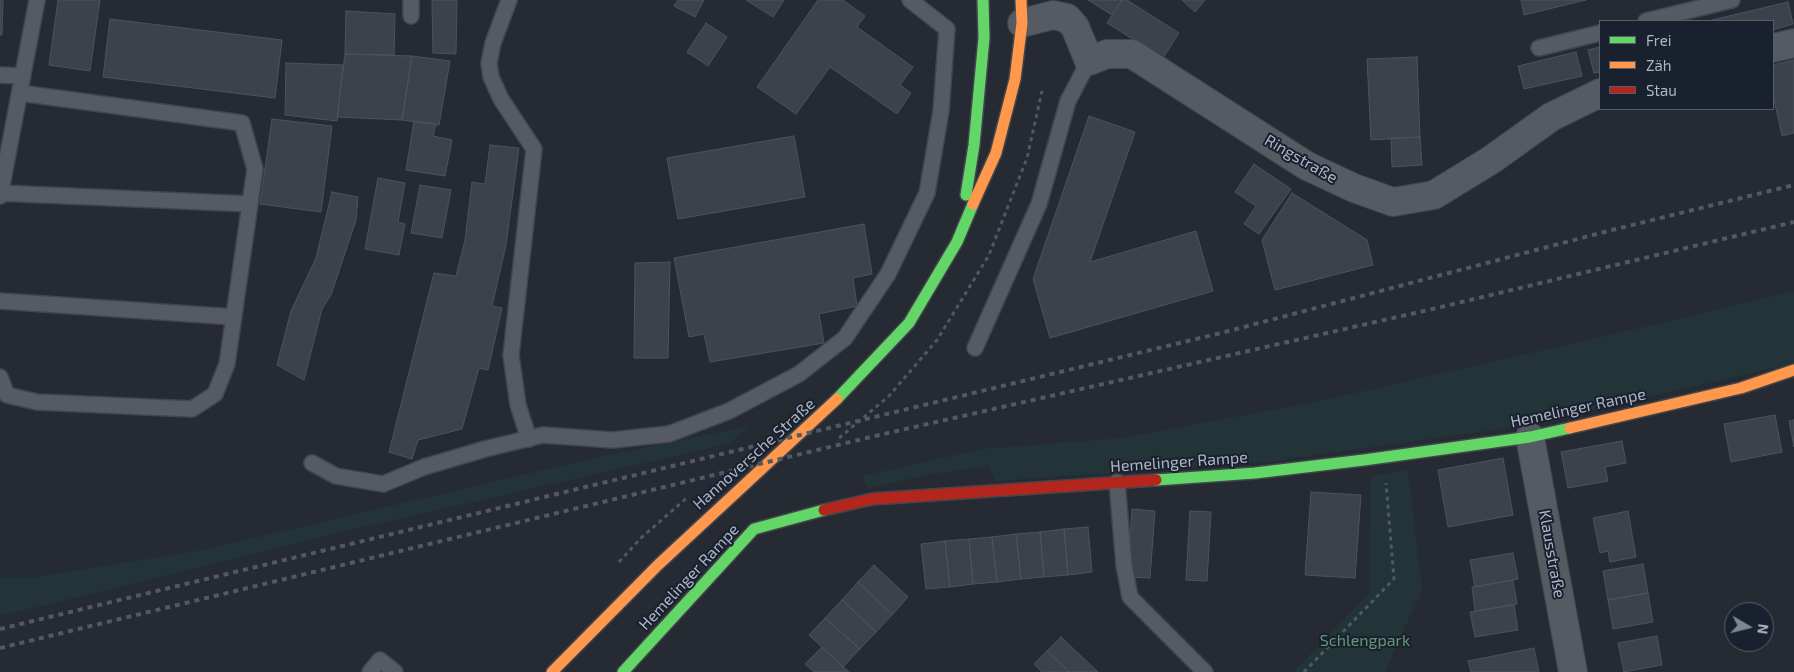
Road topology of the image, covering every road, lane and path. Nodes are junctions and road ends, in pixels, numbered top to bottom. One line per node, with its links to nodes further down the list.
1 (37, 0): 16 (lane)
2 (411, 0): 8 (lane)
3 (509, 0): 28 (lane)
4 (910, 0): 28 (lane)
5 (983, 0): 21 (street, Hannoversche Straße)
6 (1732, 0): 9 (lane)
7 (1021, 12): 14 (street); 21 (street, Hannoversche Straße)
8 (411, 16)
9 (1650, 20)
10 (1599, 33): 12 (lane)
11 (1794, 43): 13 (street)
12 (1539, 48)
13 (1774, 48)
14 (1089, 62): 18 (street, Ringstraße); 24 (lane)
15 (0, 75): 16 (lane)
16 (23, 76): 17 (lane)
17 (20, 93): 19 (lane); 20 (lane)
18 (1599, 93)
19 (0, 195): 20 (lane)
20 (250, 204): 23 (lane)
21 (957, 242): 34 (street, Hannoversche Straße)
22 (0, 301): 23 (lane)
23 (234, 316): 26 (lane)
24 (975, 348)
25 (1794, 370): 27 (street, Hemelinger Rampe)
26 (0, 377)
27 (1530, 436): 29 (street, Hemelinger Rampe); 38 (street, Klausstraße)
28 (529, 438): 30 (lane)
29 (1384, 457): 31 (street, Hemelinger Rampe); 37 (path)
30 (312, 463)
31 (1118, 482): 35 (street, Hemelinger Rampe); 36 (lane)
32 (370, 672): 33 (lane)
33 (395, 672)
34 (552, 672)
35 (623, 672)
36 (1205, 672)
37 (1304, 672)
38 (1573, 672)

